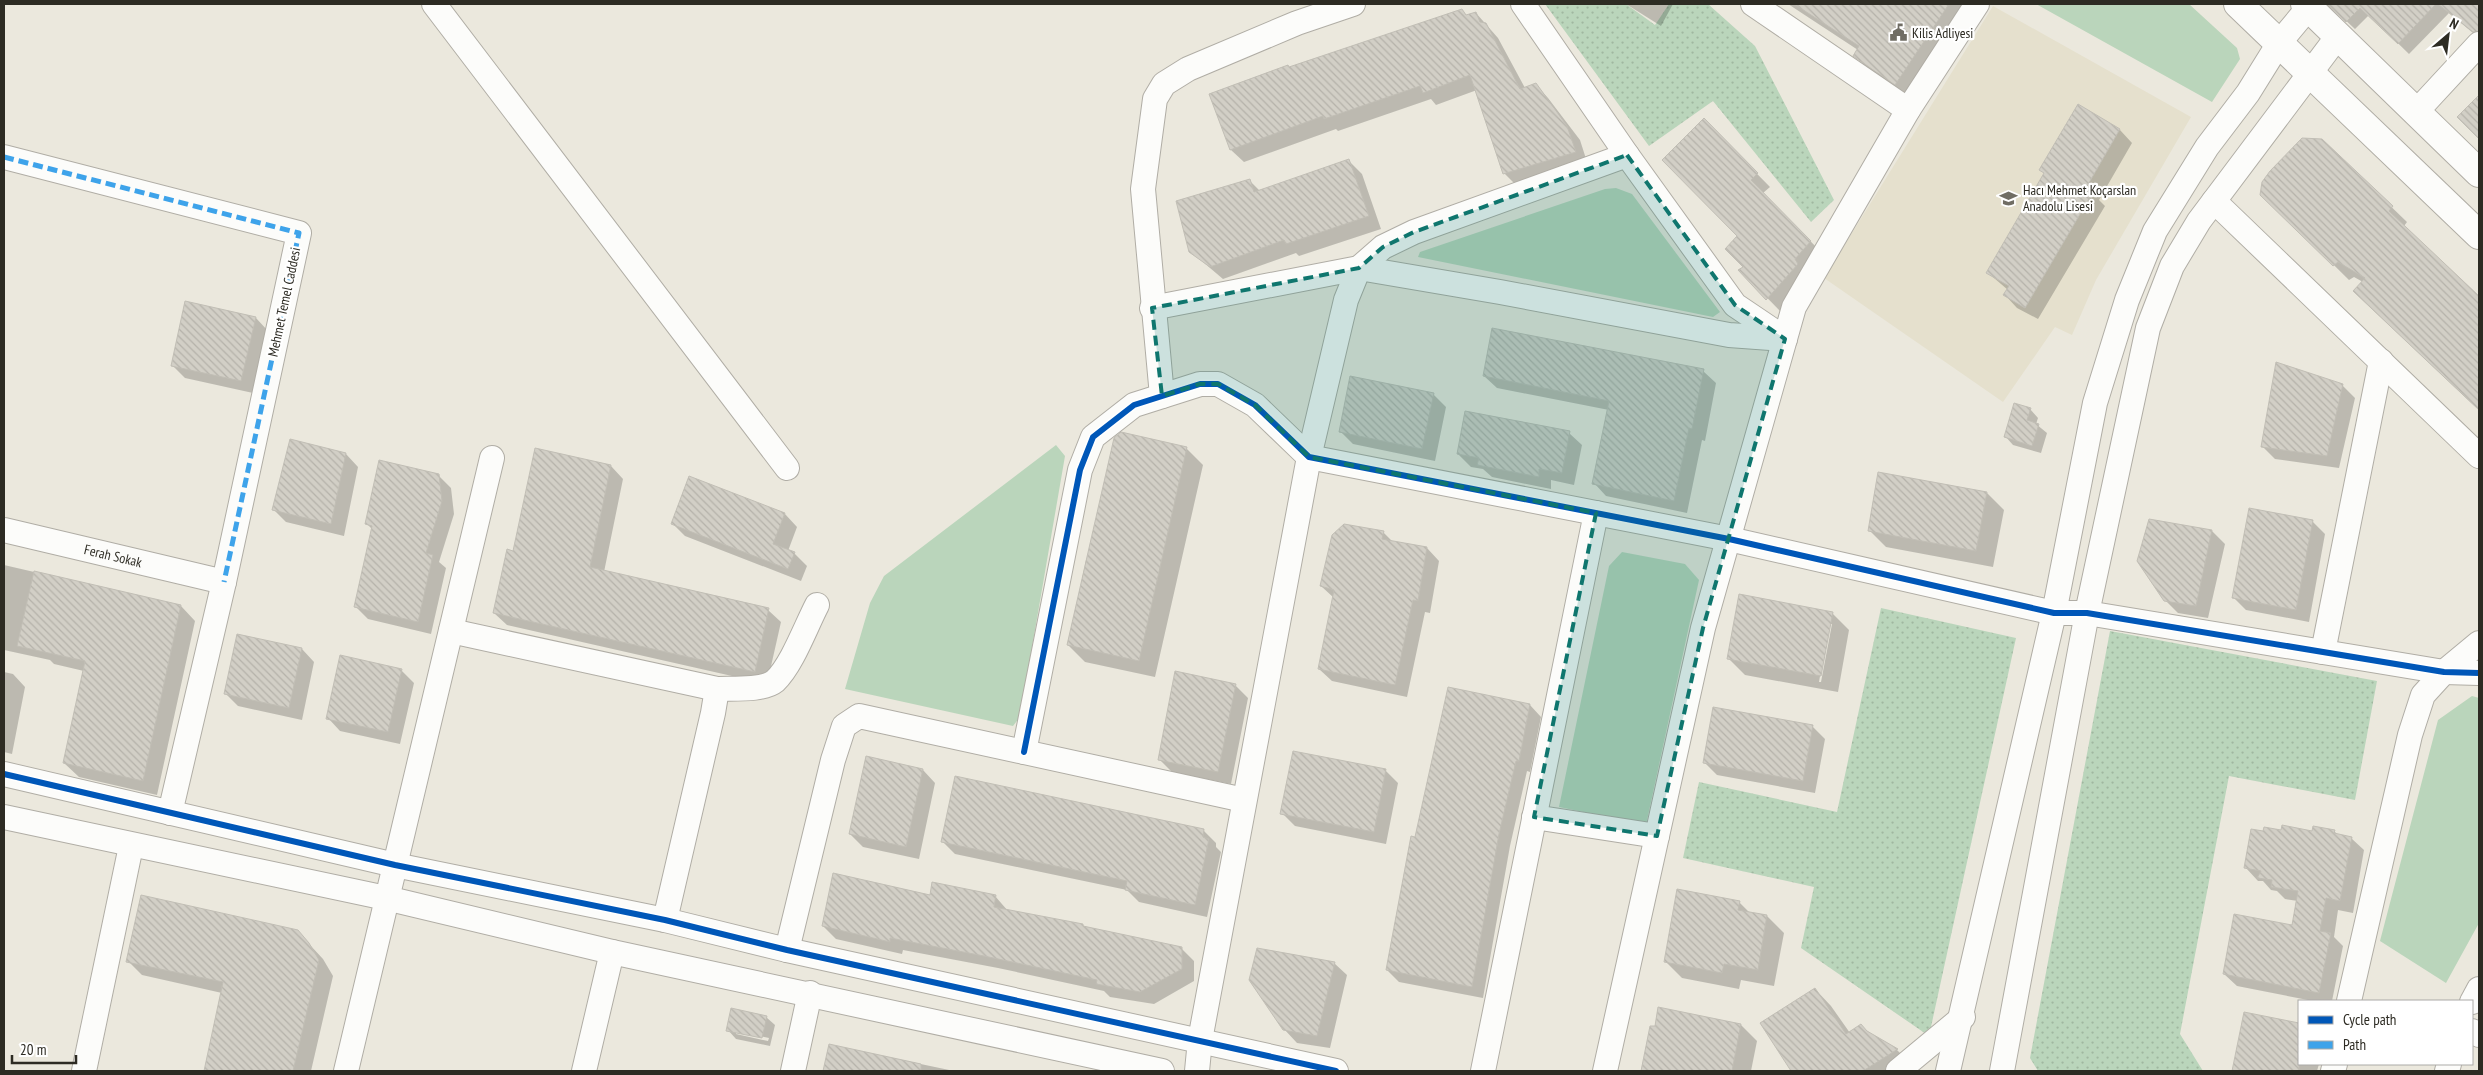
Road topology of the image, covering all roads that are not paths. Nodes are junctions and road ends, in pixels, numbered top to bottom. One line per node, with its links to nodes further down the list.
1 (434, 4): 27 (street)
2 (1353, 4): 20 (street)
3 (1523, 4): 14 (street)
4 (1753, 4): 12 (street)
5 (1977, 4): 12 (street)
6 (2238, 4): 9 (main road)
7 (2307, 6): 8 (main road); 9 (street)
8 (2338, 36): 11 (street); 13 (main road)
9 (2279, 43): 11 (main road); 33 (street)
10 (2479, 44): 13 (street)
11 (2310, 72): 17 (street); 18 (main road)
12 (1908, 110): 21 (street)
13 (2416, 112): 16 (main road)
14 (1627, 155): 19 (street); 21 (street)
15 (4, 157): 31 (street, Mehmet Temel Caddesi)
16 (2479, 173)
17 (2214, 201): 22 (street); 34 (street)
18 (2479, 235)
19 (1359, 268): 20 (street); 21 (street); 25 (street)
20 (1152, 308): 23 (street)
21 (1785, 339): 30 (street)
22 (2381, 361): 24 (street); 37 (street)
23 (1162, 396): 25 (street); 41 (street)
24 (2479, 456)
25 (1309, 457): 28 (street); 43 (street)
26 (492, 458): 35 (street)
27 (788, 468)
28 (1596, 513): 30 (street); 46 (street)
29 (4, 530): 31 (street, Ferah Sokak)
30 (1729, 539): 33 (street); 47 (street)
31 (224, 582): 44 (street)
32 (817, 605): 40 (street)
33 (2054, 613): 34 (street); 58 (street)
34 (2087, 613): 37 (street); 60 (street)
35 (451, 631): 40 (street); 49 (street)
36 (2479, 643): 38 (street)
37 (2323, 652): 38 (street)
38 (2444, 672): 39 (street); 56 (street)
39 (2479, 673)
40 (717, 689): 51 (street)
41 (1024, 752): 43 (street); 52 (street)
42 (4, 774): 44 (street)
43 (1244, 800): 59 (street)
44 (170, 813): 49 (street)
45 (4, 817): 48 (street)
46 (1534, 817): 47 (street); 68 (street)
47 (1657, 836): 69 (street)
48 (131, 846): 50 (street); 61 (street)
49 (395, 865): 50 (street); 51 (street)
50 (386, 898): 53 (street); 62 (street)
51 (665, 920): 52 (street)
52 (787, 950): 59 (street)
53 (612, 952): 55 (street); 63 (street)
54 (2479, 989): 57 (street)
55 (810, 993): 64 (street); 65 (street)
56 (2356, 1000)
57 (2473, 1000)
58 (1962, 1017): 70 (street); 71 (street)
59 (1200, 1040): 66 (street); 67 (street)
60 (2004, 1061): 72 (street)
61 (84, 1071)
62 (346, 1071)
63 (584, 1071)
64 (793, 1071)
65 (1162, 1071)
66 (1197, 1071)
67 (1336, 1071)
68 (1483, 1071)
69 (1605, 1071)
70 (1898, 1071)
71 (1948, 1071)
72 (2018, 1071)

